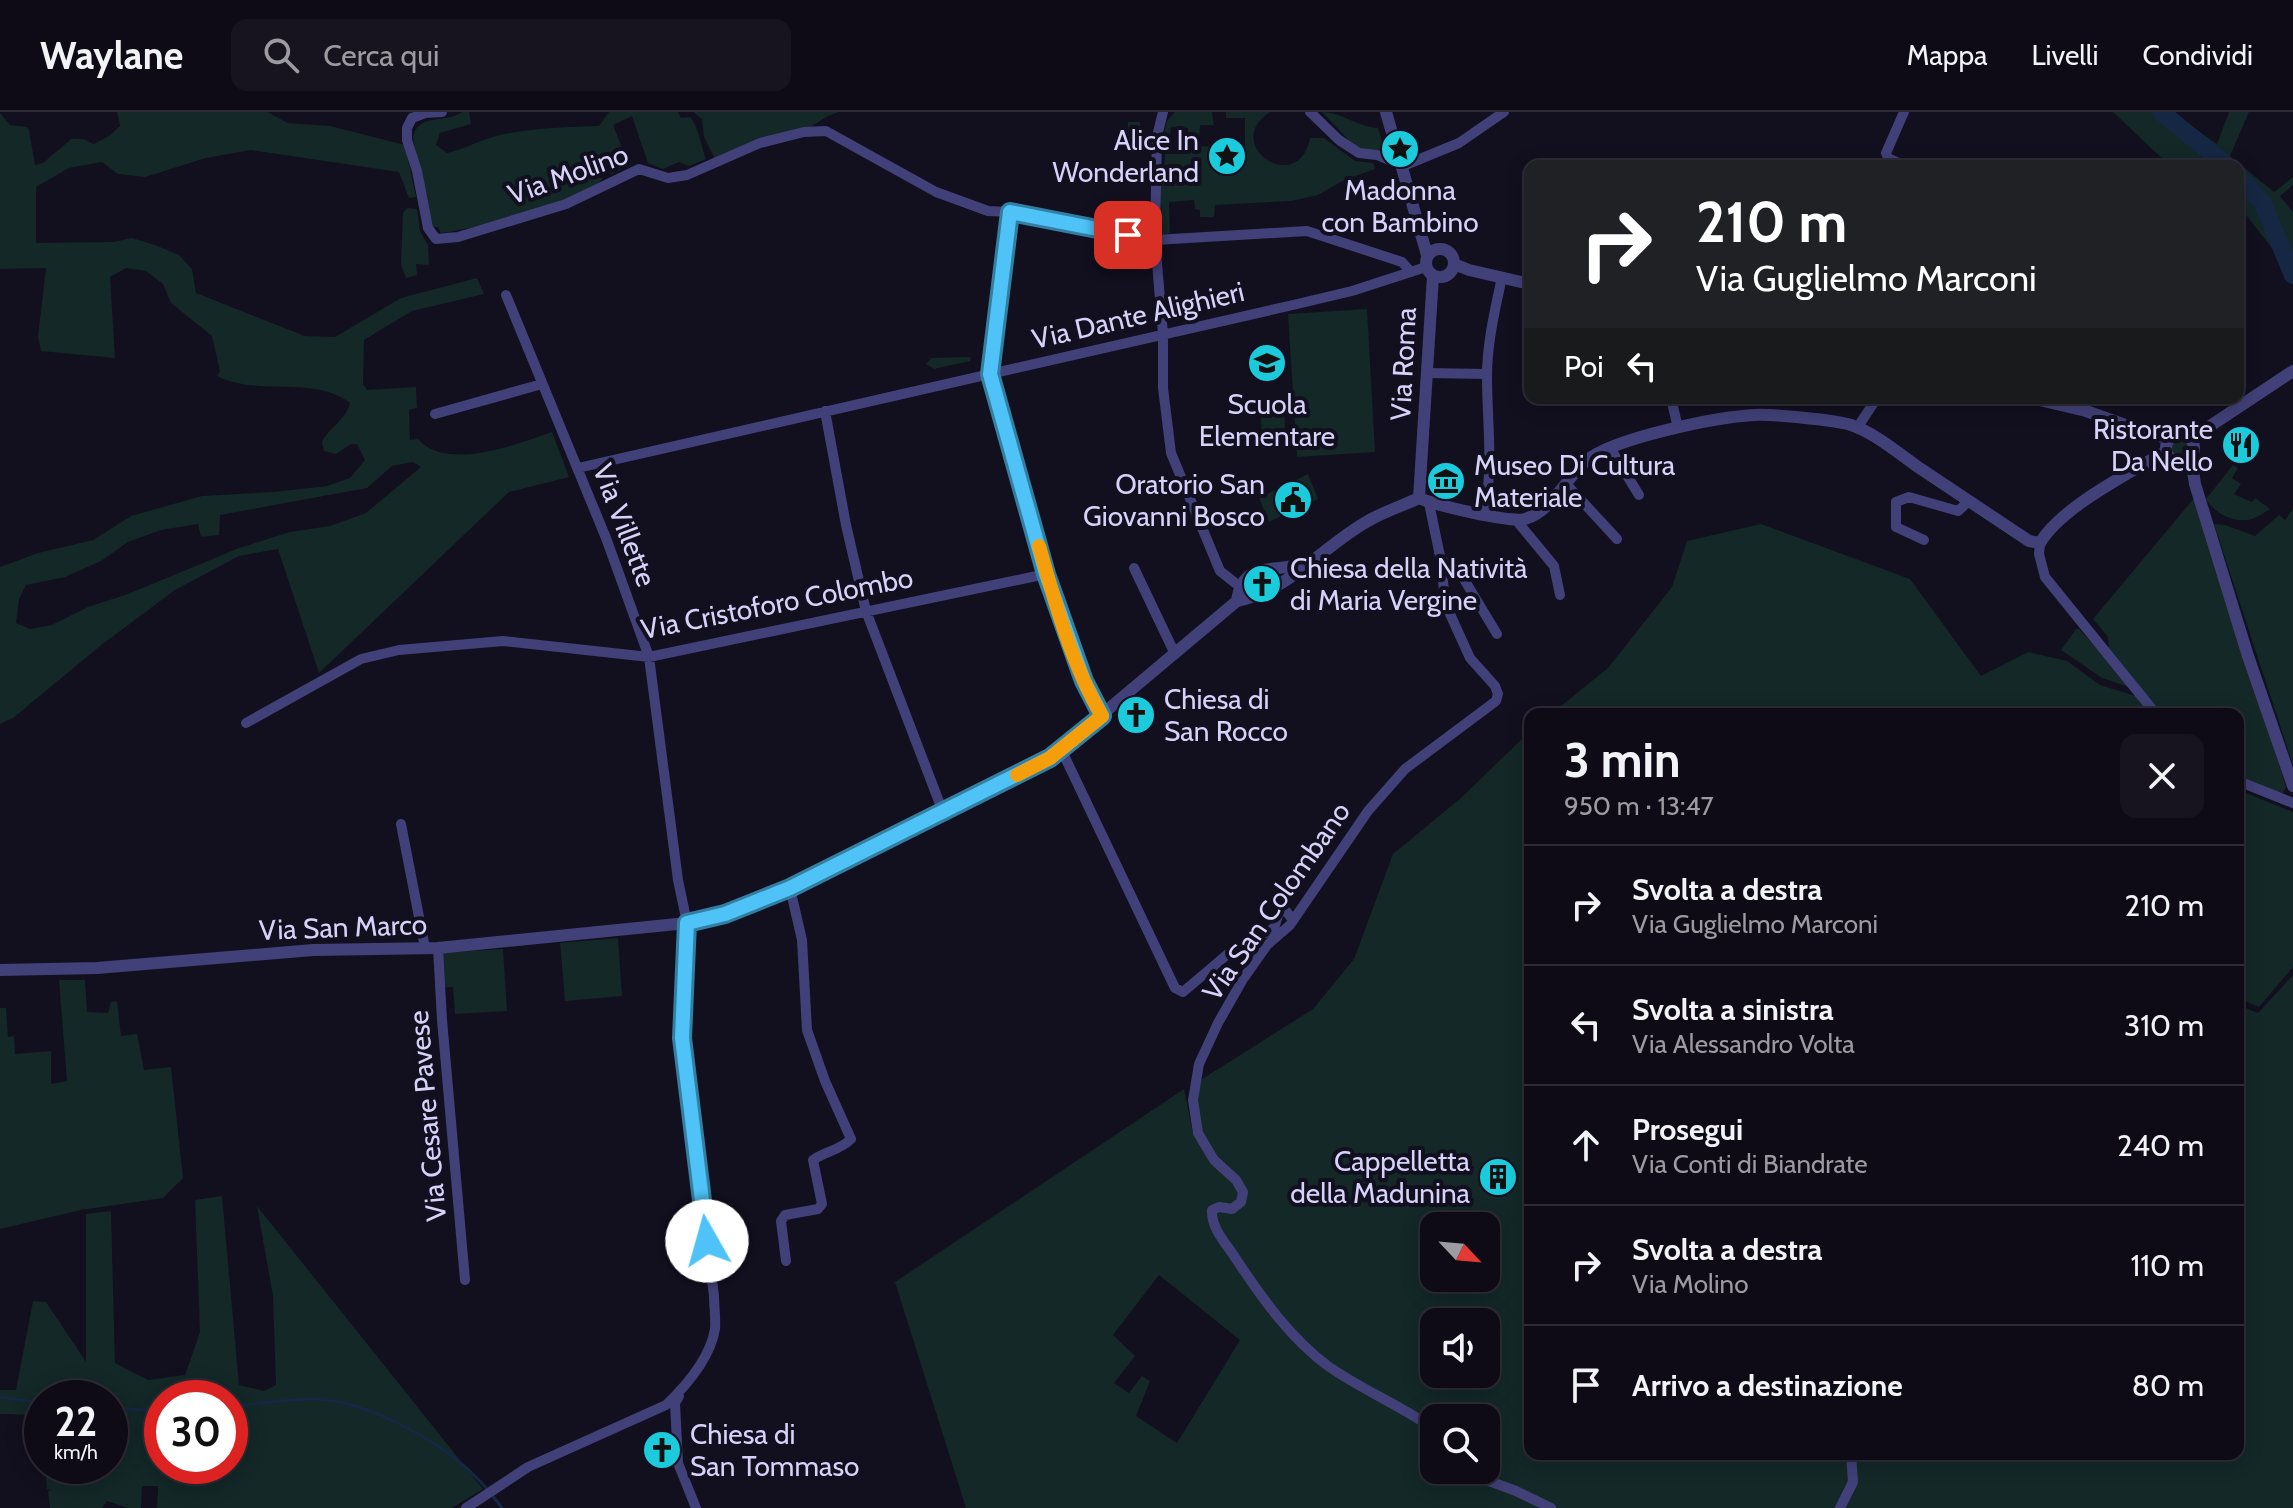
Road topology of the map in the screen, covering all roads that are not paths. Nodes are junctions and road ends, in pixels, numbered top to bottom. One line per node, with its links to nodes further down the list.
1 (442, 112): 9 (street, Via Molino)
2 (1163, 112): 10 (street)
3 (1310, 112): 8 (street)
4 (1386, 112): 8 (street, Via Roma)
5 (1504, 112): 8 (street)
6 (1904, 112): 7 (street)
7 (1892, 160)
8 (1403, 166): 11 (street, Via Roma)
9 (1010, 212): 10 (street, Via Molino); 20 (street)
10 (1155, 240): 13 (street, Via Molino); 17 (street)
11 (1430, 262): 12 (street); 12 (street); 13 (street, Via Dante Alighieri); 19 (street, Via Roma)
12 (1452, 268): 14 (street)
13 (1411, 272): 17 (street, Via Dante Alighieri)
14 (1502, 277): 15 (street); 21 (street)
15 (1524, 282)
16 (506, 295): 22 (street, Via Villette)
17 (1163, 334): 20 (street, Via Dante Alighieri); 47 (street)
18 (2293, 371): 32 (street)
19 (1426, 373): 21 (street); 36 (street, Via Roma)
20 (990, 374): 26 (street, Via Dante Alighieri); 46 (street)
21 (1487, 374): 38 (street)
22 (542, 384): 27 (street); 33 (street, Via Villette)
23 (1672, 404): 28 (street)
24 (1873, 404): 29 (street)
25 (2057, 404): 30 (street)
26 (825, 411): 33 (street, Via Dante Alighieri); 51 (street)
27 (435, 414)
28 (1678, 428): 29 (street); 31 (street)
29 (1857, 428): 37 (street)
30 (2167, 445): 32 (street); 32 (street); 42 (street)
31 (1610, 448): 34 (street); 35 (street)
32 (2190, 452): 61 (street)
33 (578, 468): 55 (street, Via Villette)
34 (1567, 485): 39 (street); 40 (street)
35 (1639, 495)
36 (1424, 500): 38 (street); 43 (street); 44 (street)
37 (1969, 501): 41 (street); 42 (street)
38 (1484, 514): 39 (street)
39 (1516, 520): 48 (street)
40 (1617, 539)
41 (1924, 540)
42 (2040, 543): 56 (street)
43 (1310, 560): 47 (street); 49 (street)
44 (1441, 561): 50 (street); 53 (street)
45 (1134, 568): 54 (street)
46 (1046, 574): 51 (street, Via Cristoforo Colombo); 57 (street)
47 (1239, 586): 49 (street)
48 (1560, 595)
49 (1237, 601): 54 (street, Via San Marco)
50 (1445, 601)
51 (866, 611): 55 (street, Via Cristoforo Colombo); 63 (street)
52 (1450, 614): 66 (street, Via San Colombano)
53 (1497, 634)
54 (1175, 654): 57 (street, Via San Marco)
55 (649, 657): 58 (street, Via Cristoforo Colombo); 67 (street, Via Villette)
56 (2151, 708)
57 (1102, 716): 59 (street, Via San Marco)
58 (246, 723)
59 (1061, 749): 63 (street, Via San Marco); 66 (street)
60 (2244, 783): 62 (street)
61 (2293, 786)
62 (2293, 803)
63 (943, 812): 65 (street, Via San Marco)
64 (401, 824): 68 (street, Via Cesare Pavese)
65 (790, 888): 67 (street, Via San Marco); 70 (street)
66 (1293, 920): 73 (street, Via San Colombano)
67 (687, 923): 68 (street, Via San Marco); 72 (street, Via Villette)
68 (431, 948): 69 (street, Via San Marco); 71 (street, Via Cesare Pavese)
69 (0, 970)
70 (786, 1261)
71 (465, 1280)
72 (681, 1391): 76 (street); 77 (street)
73 (1420, 1420)
74 (1851, 1460): 79 (street)
75 (1497, 1484): 78 (street)
76 (466, 1508)
77 (696, 1508)
78 (1551, 1508)
79 (1840, 1508)

